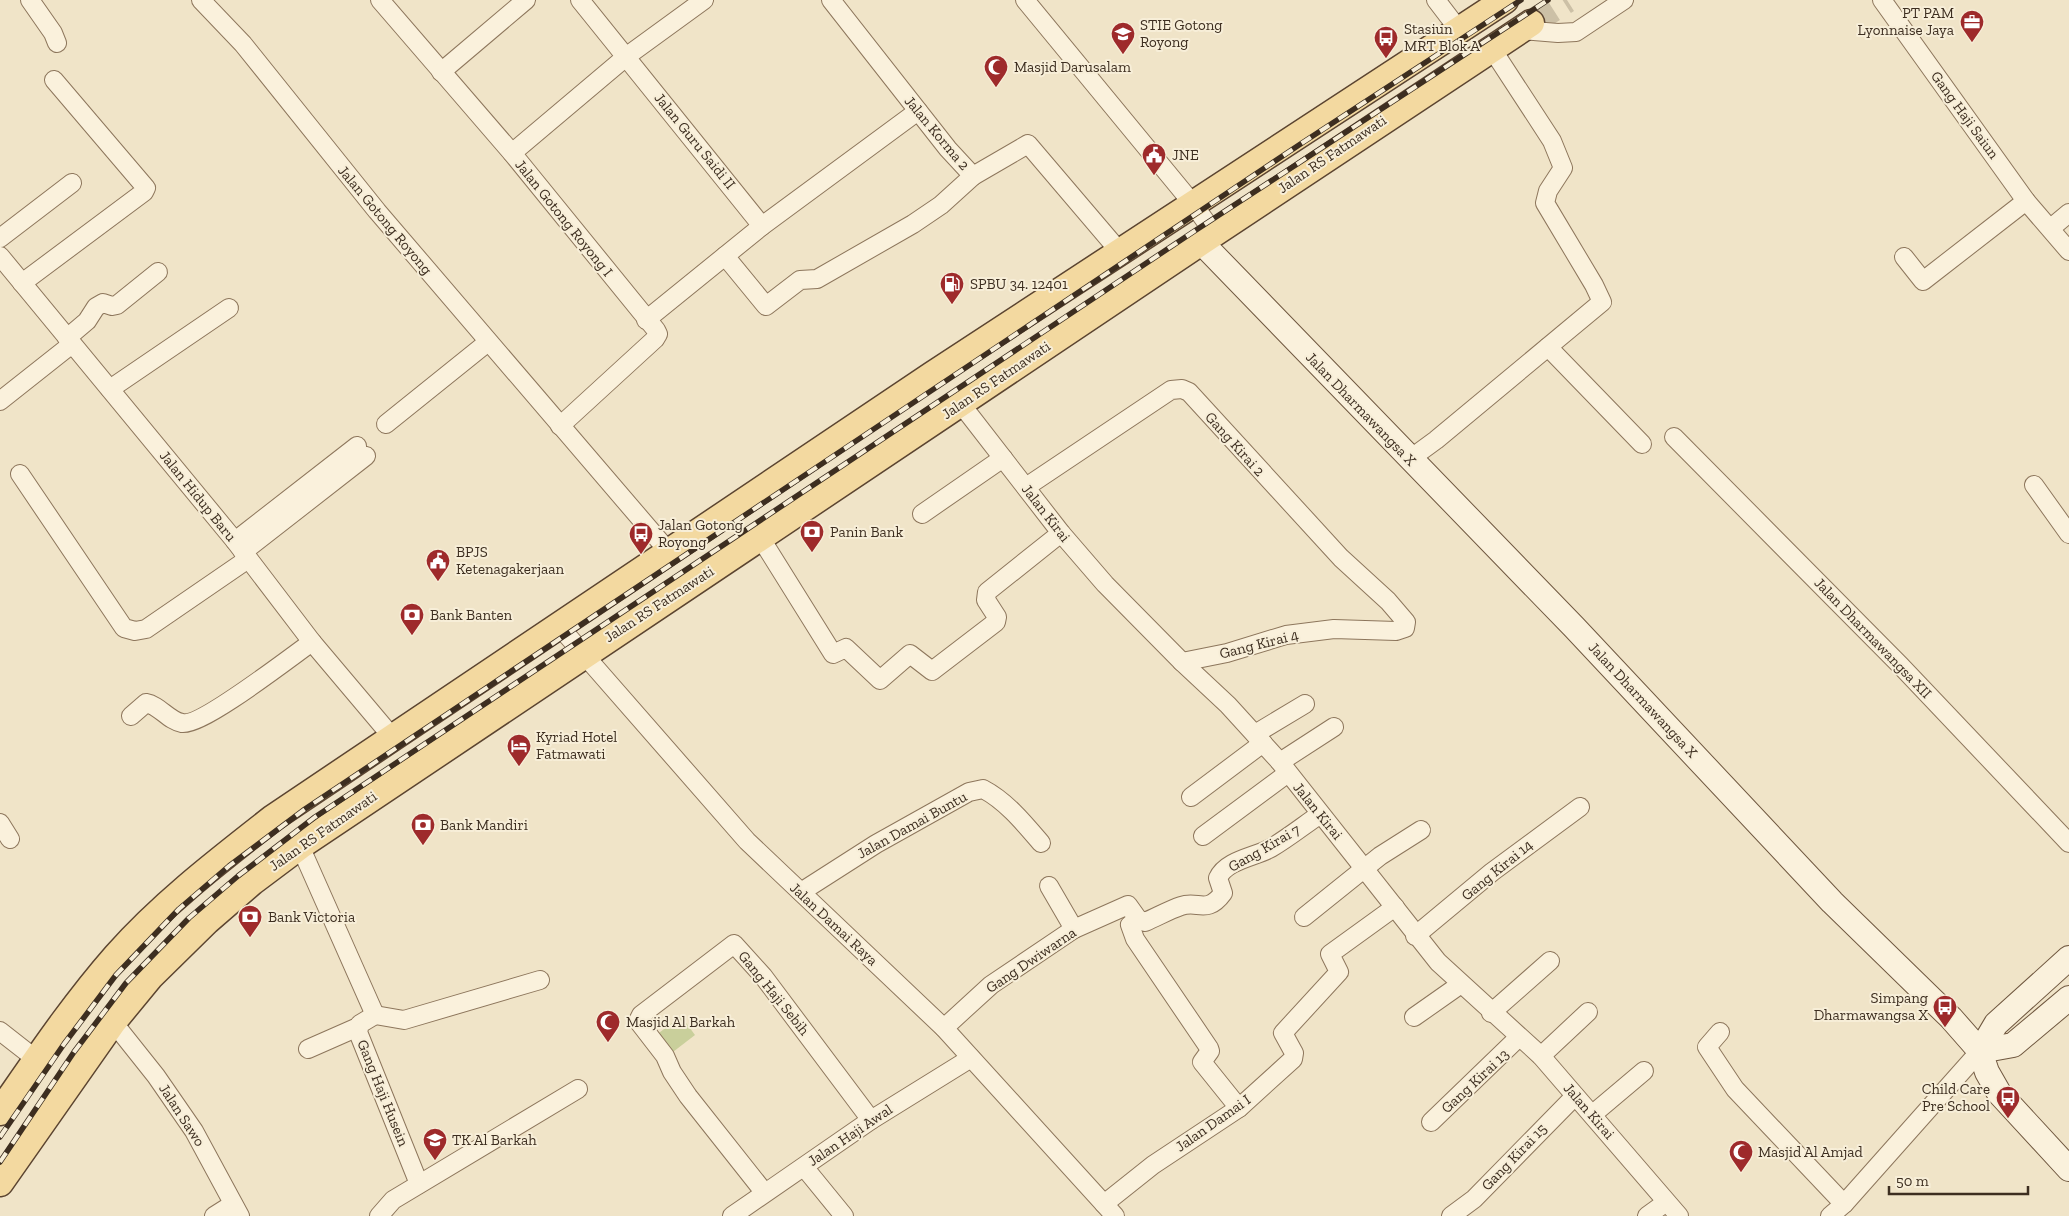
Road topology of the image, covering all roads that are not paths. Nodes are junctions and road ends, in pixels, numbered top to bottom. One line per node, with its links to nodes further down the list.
1 (30, 0): 15 (street)
2 (380, 0): 18 (street, Jalan Gotong Royong I)
3 (526, 0): 18 (street)
4 (580, 0): 17 (street, Jalan Guru Saidi II)
5 (704, 0): 17 (street)
6 (831, 0): 20 (street, Jalan Korma 2)
7 (1025, 0): 25 (street)
8 (1436, 0): 14 (street)
9 (1505, 0): 14 (main road)
10 (1624, 0): 13 (street, Jalan RS Fatmawati)
11 (1882, 0): 24 (street, Gang Haji Saiun)
12 (211, 3): 41 (street, Jalan Gotong Royong)
13 (1526, 26): 16 (main road, Jalan RS Fatmawati)
14 (1459, 30): 25 (main road)
15 (57, 43)
16 (1492, 49): 29 (main road, Jalan RS Fatmawati); 42 (street)
17 (627, 56): 21 (street); 27 (street, Jalan Guru Saidi II)
18 (441, 72): 21 (street, Jalan Gotong Royong I)
19 (54, 80): 37 (street)
20 (918, 111): 22 (street, Jalan Korma 2); 27 (street)
21 (512, 153): 39 (street, Jalan Gotong Royong I)
22 (973, 176): 32 (street, Jalan Korma 2); 34 (street)
23 (72, 183): 30 (street)
24 (2026, 201): 28 (street, Gang Haji Saiun); 35 (street)
25 (1193, 204): 29 (street); 32 (main road)
26 (2069, 213): 28 (street)
27 (762, 226): 34 (street)
28 (2050, 228): 31 (street, Gang Haji Saiun)
29 (1207, 237): 45 (main road, Jalan RS Fatmawati); 52 (street, Jalan Dharmawangsa X)
30 (0, 238)
31 (2069, 251)
32 (1120, 252): 61 (main road)
33 (0, 256): 37 (street, Jalan Hidup Baru)
34 (725, 256): 39 (street)
35 (1904, 257)
36 (158, 272): 40 (street)
37 (22, 283): 40 (street, Jalan Hidup Baru)
38 (229, 308): 43 (street)
39 (646, 320): 47 (street, Jalan Gotong Royong I)
40 (69, 341): 43 (street, Jalan Hidup Baru); 44 (street)
41 (488, 342): 46 (street); 47 (street, Jalan Gotong Royong)
42 (1548, 347): 49 (street); 52 (street)
43 (110, 389): 60 (street, Jalan Hidup Baru)
44 (0, 401)
45 (961, 404): 51 (street, Jalan Kirai); 59 (main road, Jalan RS Fatmawati)
46 (386, 424)
47 (560, 426): 61 (street, Jalan Gotong Royong)
48 (1674, 437): 81 (street, Jalan Dharmawangsa XII)
49 (1642, 444)
50 (362, 451): 60 (street)
51 (1004, 458): 55 (street, Jalan Kirai); 56 (street)
52 (1410, 459): 107 (street, Jalan Dharmawangsa X)
53 (20, 474): 60 (street)
54 (2034, 485): 58 (street)
55 (1026, 487): 57 (street, Jalan Kirai); 63 (street, Gang Kirai 2)
56 (922, 514)
57 (1061, 533): 59 (street); 66 (street, Jalan Kirai)
58 (2069, 534)
59 (760, 537): 65 (main road, Jalan RS Fatmawati)
60 (242, 551): 64 (street, Jalan Hidup Baru)
61 (669, 552): 62 (main road)
62 (559, 626): 65 (street, Jalan Damai Raya); 70 (main road)
63 (1396, 631): 66 (street, Gang Kirai 4)
64 (312, 642): 68 (street); 70 (street, Jalan Hidup Baru)
65 (583, 654): 82 (main road, Jalan RS Fatmawati); 85 (street, Jalan Damai Raya)
66 (1182, 662): 71 (street, Jalan Kirai)
67 (1305, 704): 71 (street)
68 (131, 716)
69 (1334, 727): 72 (street)
70 (393, 738): 110 (main road)
71 (1259, 739): 72 (street, Jalan Kirai); 73 (street)
72 (1284, 768): 75 (street, Jalan Kirai); 78 (street)
73 (1191, 797)
74 (1580, 806): 90 (street, Gang Kirai 14)
75 (1319, 815): 83 (street, Jalan Kirai); 88 (street, Gang Kirai 7)
76 (0, 823): 79 (street)
77 (1421, 830): 83 (street)
78 (1203, 836)
79 (10, 839)
80 (1041, 843): 85 (street, Jalan Damai Buntu)
81 (2069, 843)
82 (300, 846): 98 (street); 100 (main road, Jalan RS Fatmawati)
83 (1365, 869): 86 (street, Jalan Kirai); 87 (street)
84 (1049, 886): 89 (street)
85 (801, 892): 102 (street, Jalan Damai Raya)
86 (1395, 907): 90 (street, Jalan Kirai); 114 (street, Jalan Damai I)
87 (1304, 917)
88 (1138, 919): 89 (street, Gang Dwiwarna); 114 (street)
89 (1074, 929): 102 (street, Gang Dwiwarna)
90 (1415, 936): 94 (street, Jalan Kirai)
91 (2069, 958): 107 (street)
92 (1550, 961): 97 (street)
93 (540, 980): 98 (street)
94 (1461, 984): 97 (street, Jalan Kirai); 99 (street)
95 (2069, 998): 107 (street)
96 (1588, 1012): 108 (street)
97 (1491, 1013): 105 (street, Jalan Kirai)
98 (376, 1014): 101 (street, Gang Haji Husein)
99 (1414, 1017)
100 (113, 1022): 121 (main road, Jalan RS Fatmawati); 126 (street, Jalan Sawo)
101 (358, 1027): 106 (street); 122 (street, Gang Haji Husein)
102 (944, 1028): 109 (street, Jalan Damai Raya)
103 (0, 1030): 110 (street)
104 (1720, 1032): 125 (street)
105 (1518, 1038): 108 (street, Jalan Kirai); 118 (street, Gang Kirai 13)
106 (308, 1048)
107 (1980, 1051): 120 (street, Jalan Dharmawangsa X); 125 (street)
108 (1541, 1056): 113 (street, Jalan Kirai)
109 (972, 1058): 117 (street, Jalan Haji Awal); 127 (street, Jalan Damai Raya)
110 (37, 1060): 115 (main road)
111 (1644, 1070): 116 (street)
112 (578, 1089): 122 (street)
113 (1575, 1096): 116 (street, Jalan Kirai); 132 (street, Gang Kirai 15)
114 (1240, 1108): 127 (street, Jalan Damai I)
115 (0, 1112)
116 (1593, 1114): 124 (street, Jalan Kirai)
117 (871, 1120): 119 (street, Jalan Haji Awal); 123 (street, Gang Haji Sebih)
118 (1431, 1122)
119 (804, 1166): 123 (street, Jalan Haji Awal); 131 (street)
120 (2069, 1169)
121 (0, 1183)
122 (419, 1184): 129 (street)
123 (764, 1192): 130 (street, Jalan Haji Awal)
124 (1666, 1203): 133 (street); 134 (street, Jalan Kirai)
125 (1844, 1204): 135 (street)
126 (237, 1210): 128 (street)
127 (1109, 1210)
128 (214, 1216)
129 (379, 1216)
130 (732, 1216)
131 (844, 1216)
132 (1451, 1216)
133 (1648, 1216)
134 (1679, 1216)
135 (1830, 1216)

